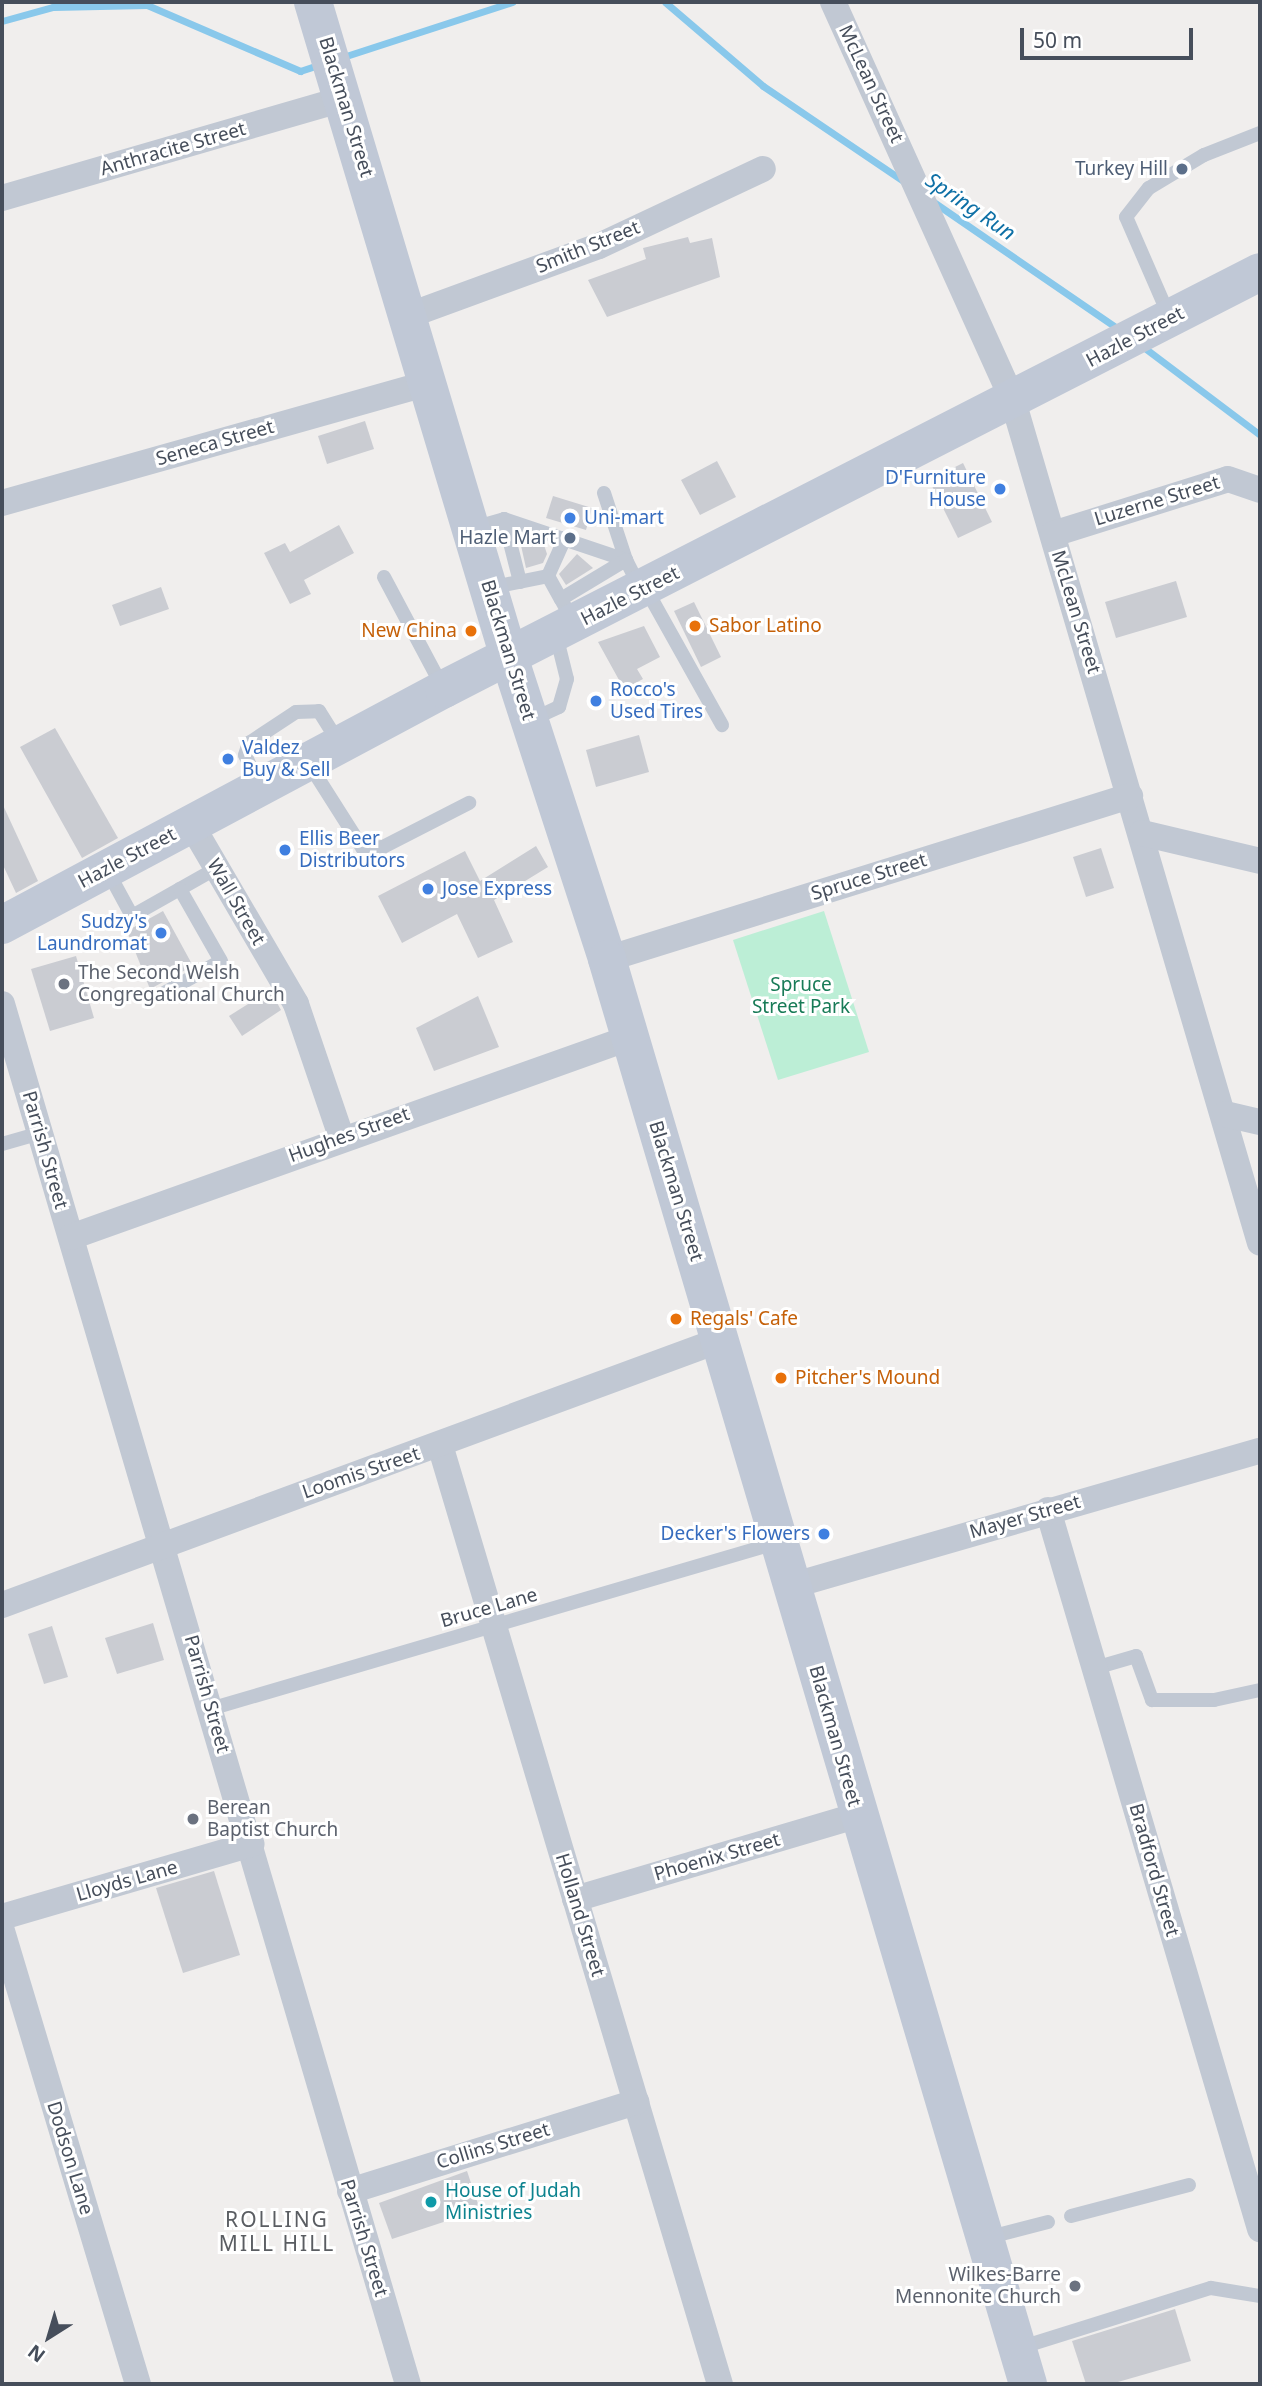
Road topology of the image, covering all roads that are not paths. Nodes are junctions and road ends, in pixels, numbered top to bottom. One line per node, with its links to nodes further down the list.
1 (313, 2): 3 (main road, Blackman Street)
2 (833, 2): 11 (street, McLean Street)
3 (335, 73): 6 (street, Anthracite Street); 8 (main road, Blackman Street)
4 (1260, 133): 9 (lane)
5 (763, 169): 8 (street, Smith Street)
6 (2, 198)
7 (1257, 282): 9 (main road, Hazle Street)
8 (410, 315): 10 (main road, Blackman Street)
9 (1157, 326): 11 (main road, Hazle Street)
10 (429, 383): 14 (street, Seneca Street); 15 (main road, Blackman Street)
11 (1013, 401): 16 (street, McLean Street); 20 (main road, Hazle Street)
12 (1260, 491): 16 (street, Luzerne Street)
13 (604, 493): 20 (lane)
14 (2, 503)
15 (488, 524): 17 (lane); 21 (main road, Blackman Street)
16 (1053, 534): 30 (street, McLean Street)
17 (565, 538): 18 (lane); 20 (lane)
18 (548, 576): 21 (lane); 22 (lane)
19 (384, 577): 24 (lane)
20 (638, 579): 22 (main road, Hazle Street); 26 (lane)
21 (504, 585): 23 (main road, Blackman Street)
22 (564, 619): 23 (main road, Hazle Street); 25 (lane)
23 (509, 657): 24 (main road, Hazle Street); 25 (main road, Blackman Street)
24 (444, 689): 27 (main road, Hazle Street)
25 (529, 720): 39 (main road, Blackman Street)
26 (722, 725)
27 (341, 746): 28 (main road, Hazle Street); 29 (lane)
28 (308, 763): 29 (main road, Hazle Street); 31 (lane)
29 (261, 788): 32 (main road, Hazle Street)
30 (1130, 796): 33 (street, McLean Street); 39 (street, Spruce Street)
31 (469, 803)
32 (191, 824): 35 (street, Wall Street); 36 (main road, Hazle Street)
33 (1142, 833): 34 (street); 43 (street, McLean Street)
34 (1260, 860)
35 (216, 868): 37 (lane); 46 (street, Wall Street)
36 (107, 869): 37 (lane); 38 (main road, Hazle Street)
37 (180, 889): 40 (lane)
38 (2, 925)
39 (607, 959): 42 (main road, Blackman Street)
40 (164, 993)
41 (3, 1015): 45 (street, Parrish Street)
42 (629, 1038): 46 (street, Hughes Street); 50 (main road, Blackman Street)
43 (1225, 1114): 44 (street); 49 (street, McLean Street)
44 (1260, 1122)
45 (40, 1133): 47 (lane); 48 (street, Parrish Street)
46 (341, 1136): 48 (street, Hughes Street)
47 (2, 1144)
48 (71, 1237): 54 (street, Parrish Street)
49 (1260, 1243)
50 (720, 1340): 51 (street, Loomis Street); 55 (main road, Blackman Street)
51 (440, 1445): 54 (street, Loomis Street); 58 (street, Holland Street)
52 (1260, 1451): 53 (street, Mayer Street)
53 (1048, 1510): 56 (street, Mayer Street); 59 (street, Bradford Street)
54 (163, 1542): 57 (street, Loomis Street); 61 (street, Parrish Street)
55 (778, 1542): 56 (main road, Blackman Street); 58 (lane, Bruce Lane)
56 (791, 1586): 62 (main road, Blackman Street)
57 (2, 1605)
58 (492, 1627): 61 (lane, Bruce Lane); 64 (street, Holland Street)
59 (1094, 1668): 60 (lane); 72 (street, Bradford Street)
60 (1260, 1690)
61 (210, 1709): 63 (street, Parrish Street)
62 (859, 1815): 64 (street, Phoenix Street); 73 (main road, Blackman Street)
63 (252, 1844): 65 (street, Lloyds Lane); 69 (street, Parrish Street)
64 (575, 1899): 67 (street, Holland Street)
65 (2, 1917)
66 (2, 1931): 76 (street, Dodson Lane)
67 (636, 2102): 69 (street, Collins Street); 78 (street, Holland Street)
68 (1189, 2185): 70 (lane)
69 (349, 2191): 77 (street, Parrish Street)
70 (1071, 2216)
71 (1048, 2222): 73 (lane)
72 (1260, 2230)
73 (985, 2239): 75 (main road, Blackman Street)
74 (1260, 2296): 75 (lane)
75 (1017, 2348): 79 (main road, Blackman Street)
76 (138, 2384)
77 (408, 2384)
78 (720, 2384)
79 (1028, 2384)

